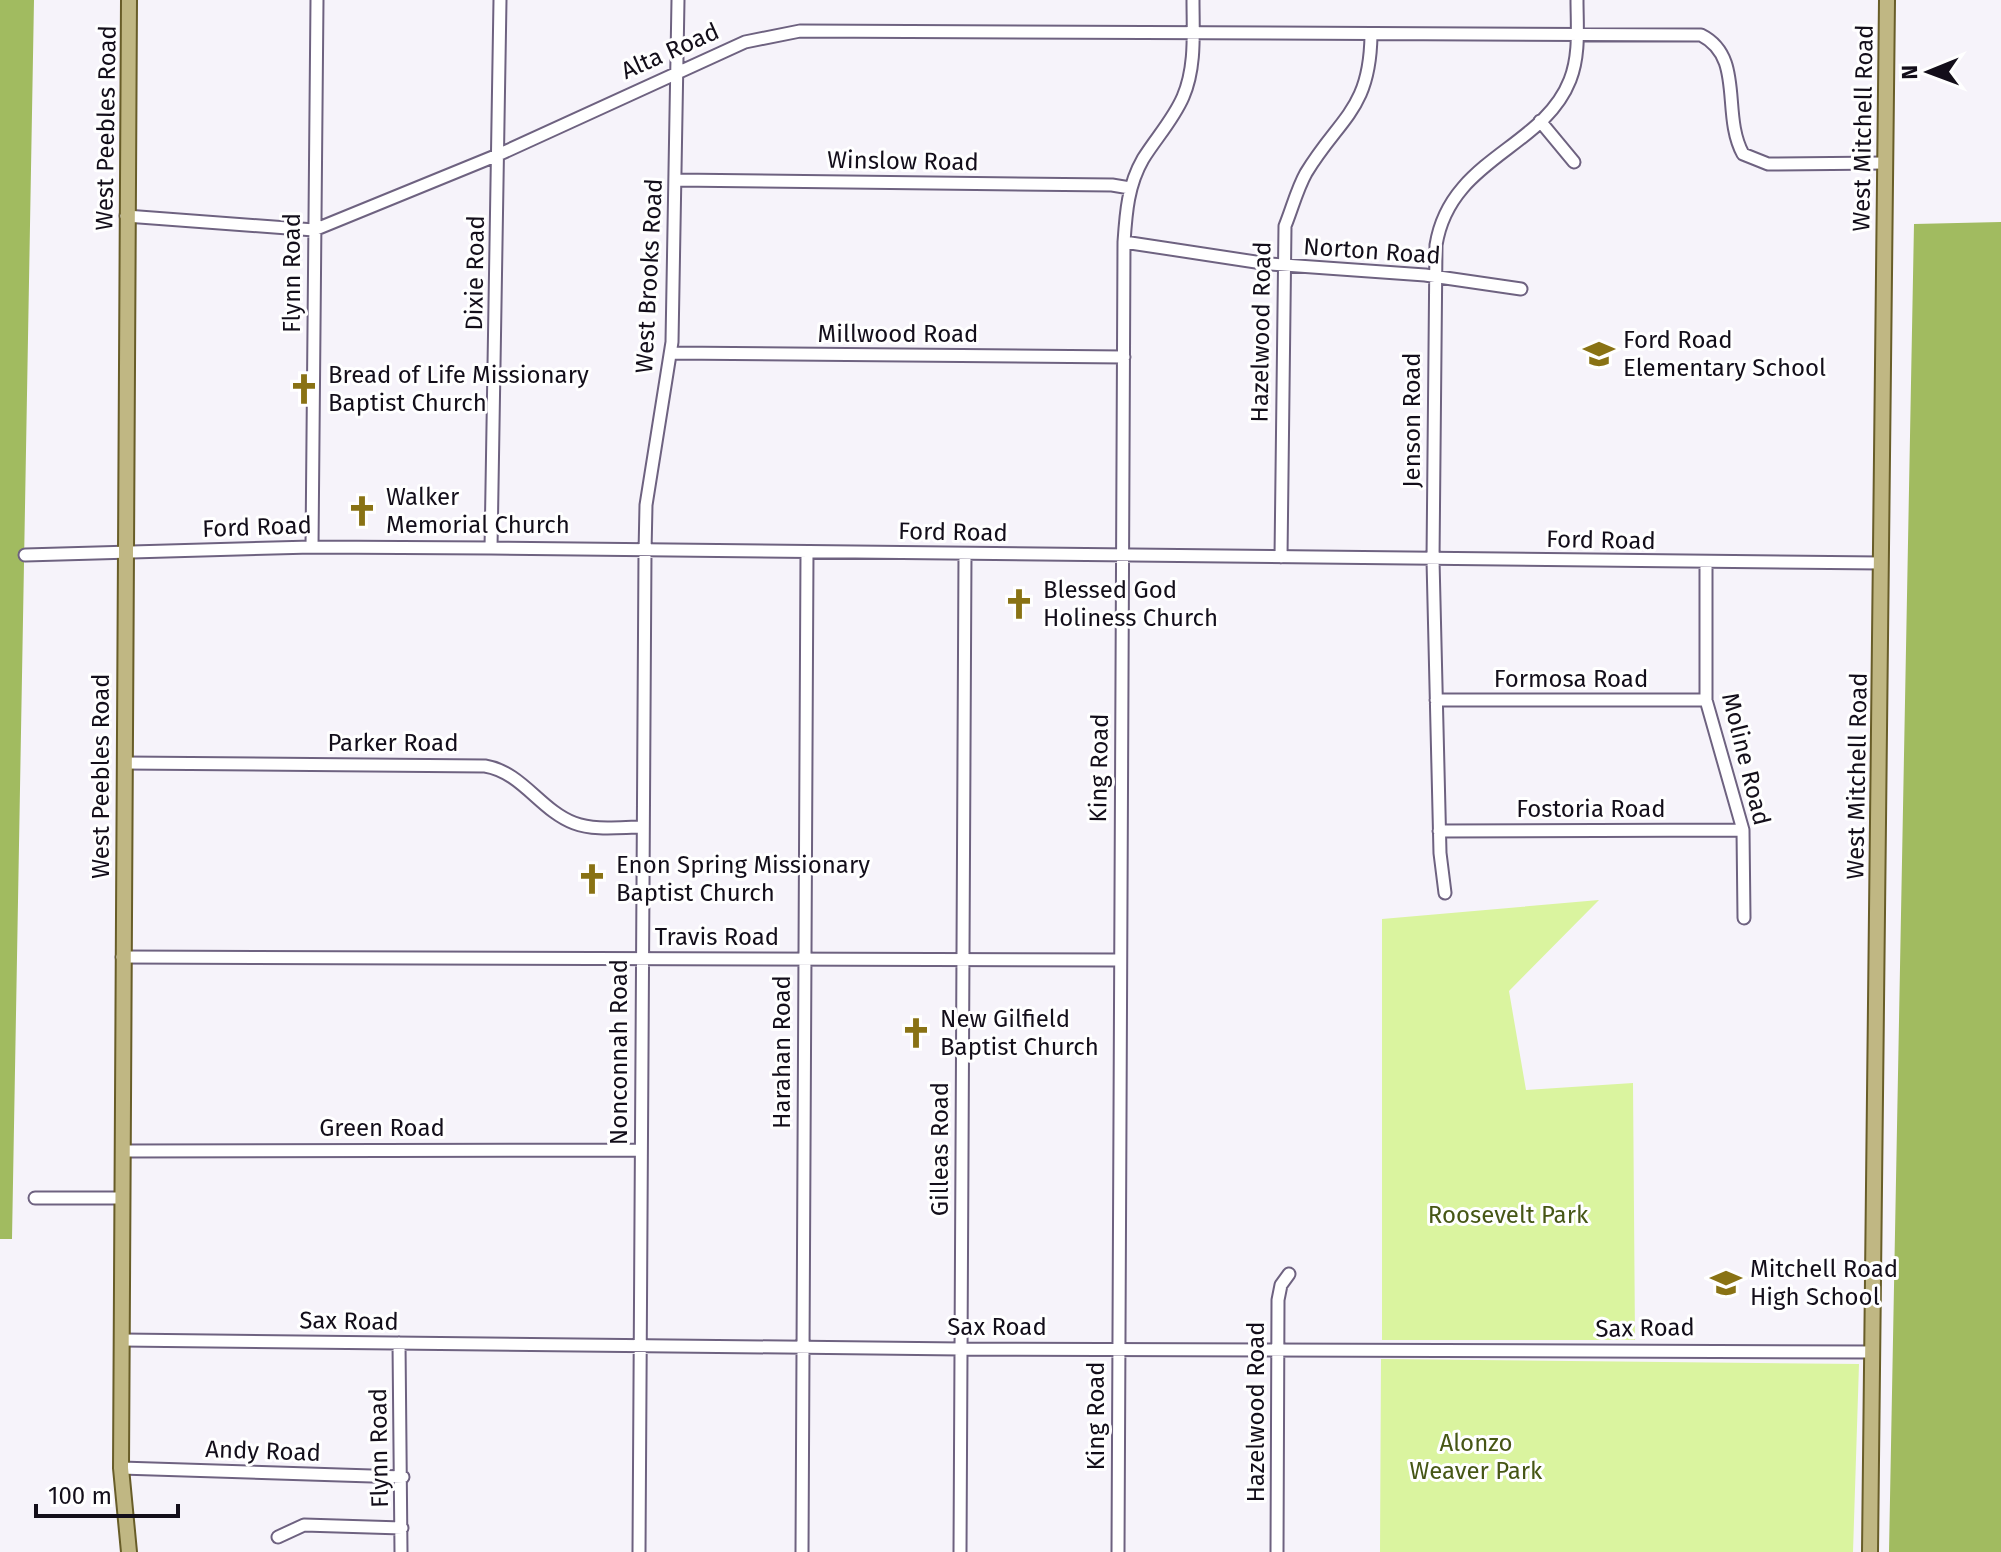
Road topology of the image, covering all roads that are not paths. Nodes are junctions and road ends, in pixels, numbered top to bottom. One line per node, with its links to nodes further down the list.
1 (129, 0): 18 (main road, West Peebles Road)
2 (317, 0): 19 (street, Flynn Road)
3 (500, 0): 13 (street, Dixie Road)
4 (678, 0): 11 (street, West Brooks Road)
5 (1193, 0): 8 (street, King Road)
6 (1577, 0): 10 (street, Jenson Road)
7 (1887, 0): 15 (main road, West Mitchell Road)
8 (1193, 33): 9 (street, Alta Road); 11 (street, Alta Road); 17 (street, King Road)
9 (1371, 35): 10 (street, Alta Road); 21 (street, Hazelwood Road)
10 (1577, 36): 12 (street, Jenson Road); 15 (street, Alta Road)
11 (676, 71): 13 (street, Alta Road); 16 (street, West Brooks Road)
12 (1540, 121): 14 (street); 22 (street, Jenson Road)
13 (500, 154): 19 (street, Alta Road); 27 (street, Dixie Road)
14 (1574, 162)
15 (1885, 163): 37 (main road, West Mitchell Road)
16 (676, 180): 17 (street, Winslow Road); 24 (street, West Brooks Road)
17 (1130, 188): 20 (street, King Road)
18 (126, 216): 19 (street, Alta Road); 30 (main road, West Peebles Road)
19 (314, 230): 26 (street, Flynn Road)
20 (1124, 242): 21 (street, Norton Road); 25 (street, King Road)
21 (1283, 266): 22 (street, Norton Road); 34 (street, Hazelwood Road)
22 (1435, 277): 23 (street, Norton Road); 35 (street, Jenson Road)
23 (1521, 289)
24 (671, 353): 25 (street, Millwood Road); 28 (street, West Brooks Road)
25 (1124, 357): 33 (street, King Road)
26 (312, 547): 27 (street, Ford Road); 30 (street, Ford Road)
27 (491, 548): 28 (street, Ford Road)
28 (645, 552): 29 (street, Ford Road); 41 (street, Nonconnah Road)
29 (807, 552): 31 (street, Ford Road); 48 (street, Harahan Road)
30 (124, 553): 32 (street, Ford Road); 40 (main road, West Peebles Road)
31 (965, 554): 33 (street, Ford Road); 49 (street, Gilleas Road)
32 (25, 555)
33 (1123, 556): 34 (street, Ford Road); 50 (street, King Road)
34 (1281, 557): 35 (street, Ford Road)
35 (1433, 560): 36 (street, Ford Road); 38 (street, Jenson Road)
36 (1706, 563): 37 (street, Ford Road); 39 (street, Moline Road)
37 (1881, 563): 63 (main road, West Mitchell Road)
38 (1436, 700): 39 (street, Formosa Road); 43 (street, Jenson Road)
39 (1706, 700): 42 (street, Moline Road)
40 (124, 763): 41 (street, Parker Road); 46 (main road, West Peebles Road)
41 (643, 827): 47 (street, Nonconnah Road)
42 (1743, 830): 43 (street, Fostoria Road); 45 (street, Moline Road)
43 (1439, 831): 44 (street, Jenson Road)
44 (1445, 893)
45 (1744, 918)
46 (122, 957): 47 (street, Travis Road); 52 (main road, West Peebles Road)
47 (641, 958): 48 (street, Travis Road); 51 (street, Nonconnah Road)
48 (804, 959): 49 (street, Travis Road); 59 (street, Harahan Road)
49 (963, 959): 50 (street, Travis Road); 61 (street, Gilleas Road)
50 (1119, 960): 62 (street, King Road)
51 (640, 1150): 52 (street, Green Road); 58 (street, Nonconnah Road)
52 (124, 1151): 54 (main road, West Peebles Road)
53 (35, 1198): 54 (street)
54 (123, 1198): 56 (main road, West Peebles Road)
55 (1289, 1274): 60 (street, Hazelwood Road)
56 (122, 1340): 57 (street, Sax Road); 64 (main road, West Peebles Road)
57 (399, 1343): 58 (street, Sax Road); 65 (street, Flynn Road)
58 (641, 1347): 59 (street, Sax Road); 70 (street, Nonconnah Road)
59 (803, 1347): 61 (street, Sax Road); 71 (street, Harahan Road)
60 (1278, 1348): 62 (street, Sax Road); 63 (street, Sax Road); 74 (street, Hazelwood Road)
61 (961, 1349): 62 (street, Sax Road); 72 (street, Gilleas Road)
62 (1119, 1349): 73 (street, King Road)
63 (1873, 1352): 75 (main road, West Mitchell Road)
64 (121, 1468): 65 (street, Andy Road); 68 (main road, West Peebles Road)
65 (403, 1477): 66 (street, Flynn Road)
66 (402, 1528): 67 (street); 69 (street, Flynn Road)
67 (278, 1537)
68 (129, 1552)
69 (401, 1552)
70 (639, 1552)
71 (802, 1552)
72 (960, 1552)
73 (1118, 1552)
74 (1277, 1552)
75 (1870, 1552)

